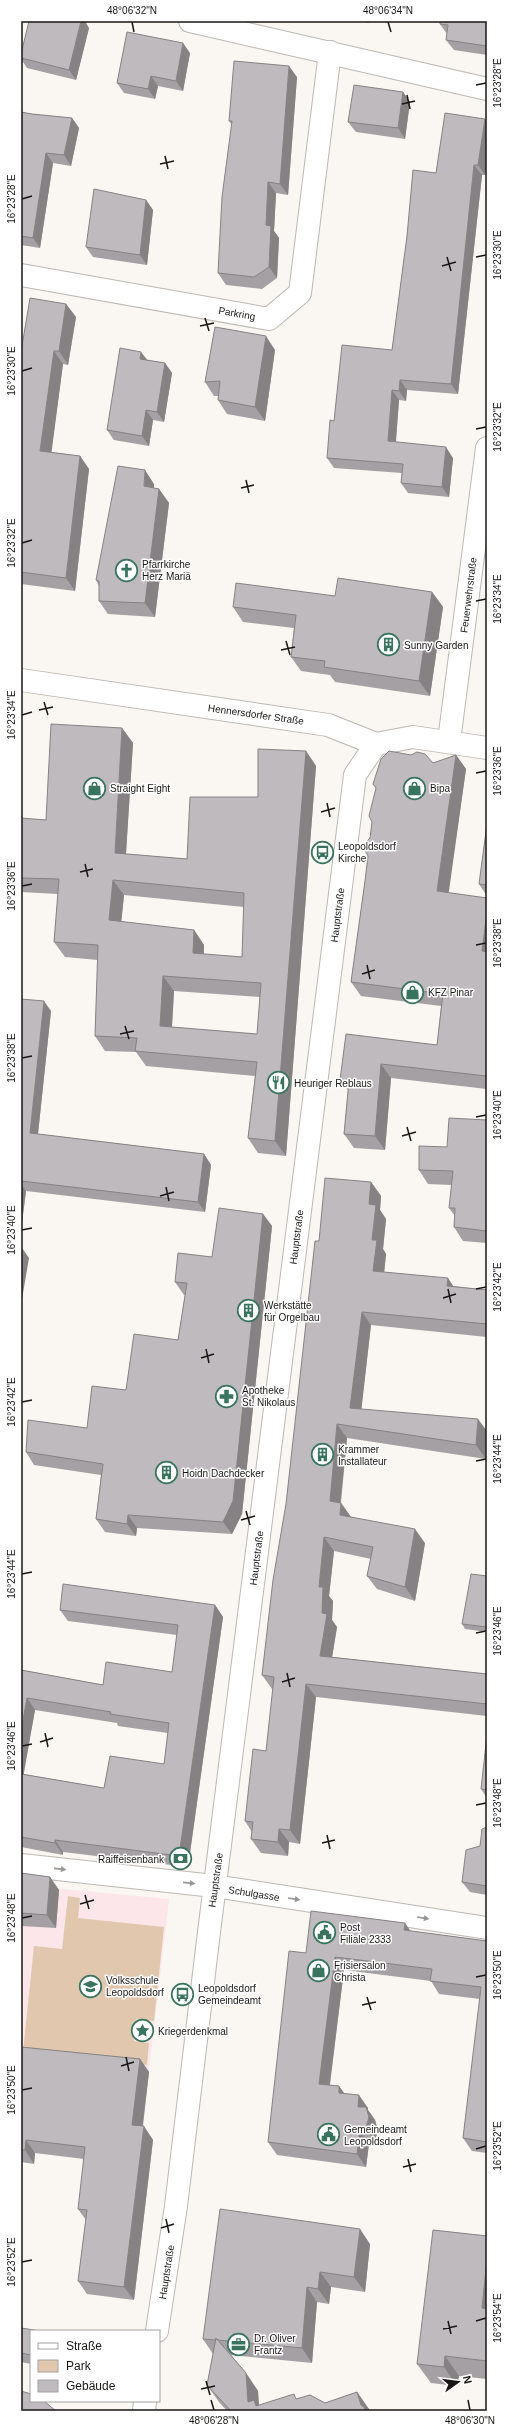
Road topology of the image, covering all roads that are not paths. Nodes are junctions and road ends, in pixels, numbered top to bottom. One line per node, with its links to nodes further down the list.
1 (190, 21): 2 (street)
2 (330, 52): 3 (street); 4 (street, Parkring)
3 (487, 89)
4 (21, 275)
5 (487, 448): 7 (street, Feuerwehrstraße)
6 (21, 680): 8 (street, Hennersdorfer Straße)
7 (449, 741): 8 (street); 9 (street)
8 (376, 744): 11 (street, Hauptstraße)
9 (487, 748)
10 (21, 1865): 11 (street, Schulgasse, one-way to 11)
11 (214, 1886): 12 (street, Schulgasse, one-way to 12); 13 (street, Hauptstraße)
12 (487, 1928)
13 (157, 2330)

